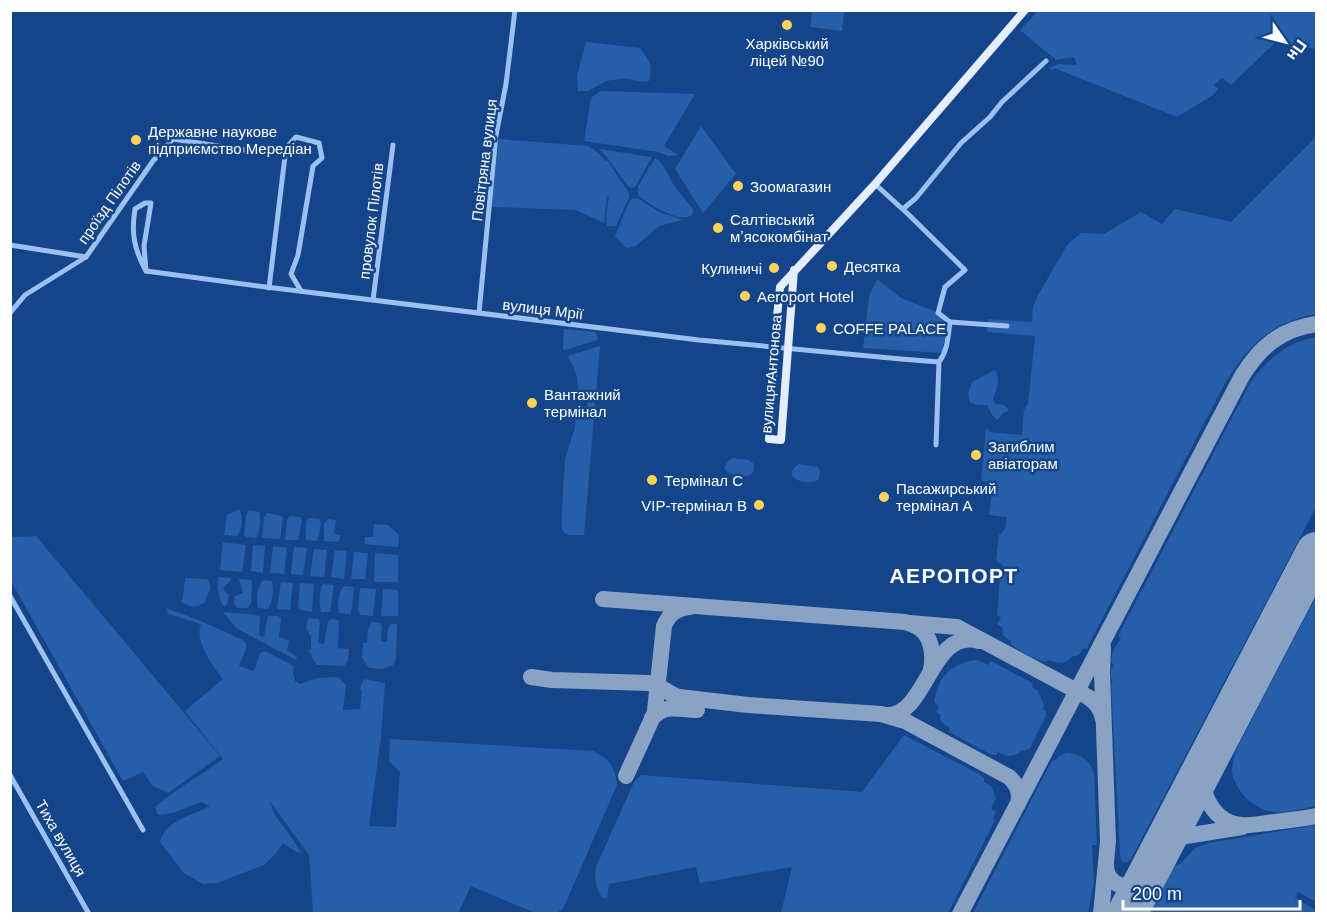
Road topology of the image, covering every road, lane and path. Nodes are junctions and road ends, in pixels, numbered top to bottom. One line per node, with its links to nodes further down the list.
1 (515, 10): 16 (street, Повітряна вулиця)
2 (1025, 10): 6 (main road, вулиця Антонова)
3 (1046, 62): 7 (street)
4 (393, 145): 14 (street, провулок Пілотів)
5 (286, 148): 9 (street, проїзд Пілотів); 12 (street); 13 (street)
6 (875, 184): 7 (street); 10 (main road, вулиця Антонова)
7 (903, 209): 17 (street)
8 (10, 245): 9 (street, проїзд Пілотів)
9 (86, 257): 15 (street, проїзд Пілотів)
10 (794, 270): 19 (main road, вулиця Антонова); 20 (main road, вулиця Антонова)
11 (146, 271): 11 (street); 12 (street, вулиця Мрії)
12 (269, 288): 13 (street, вулиця Мрії)
13 (301, 291): 14 (street, вулиця Мрії)
14 (373, 300): 16 (street, вулиця Мрії)
15 (10, 313)
16 (480, 313): 19 (street, вулиця Мрії)
17 (950, 322): 18 (street); 21 (street)
18 (1007, 326)
19 (774, 347): 20 (street, вулиця Мрії); 20 (main road, вулиця Антонова)
20 (787, 348): 21 (street, вулиця Мрії)
21 (939, 362): 22 (street)
22 (936, 445)
23 (10, 596): 25 (street)
24 (10, 775): 26 (street, Тиха вулиця)
25 (142, 830)
26 (89, 914)

